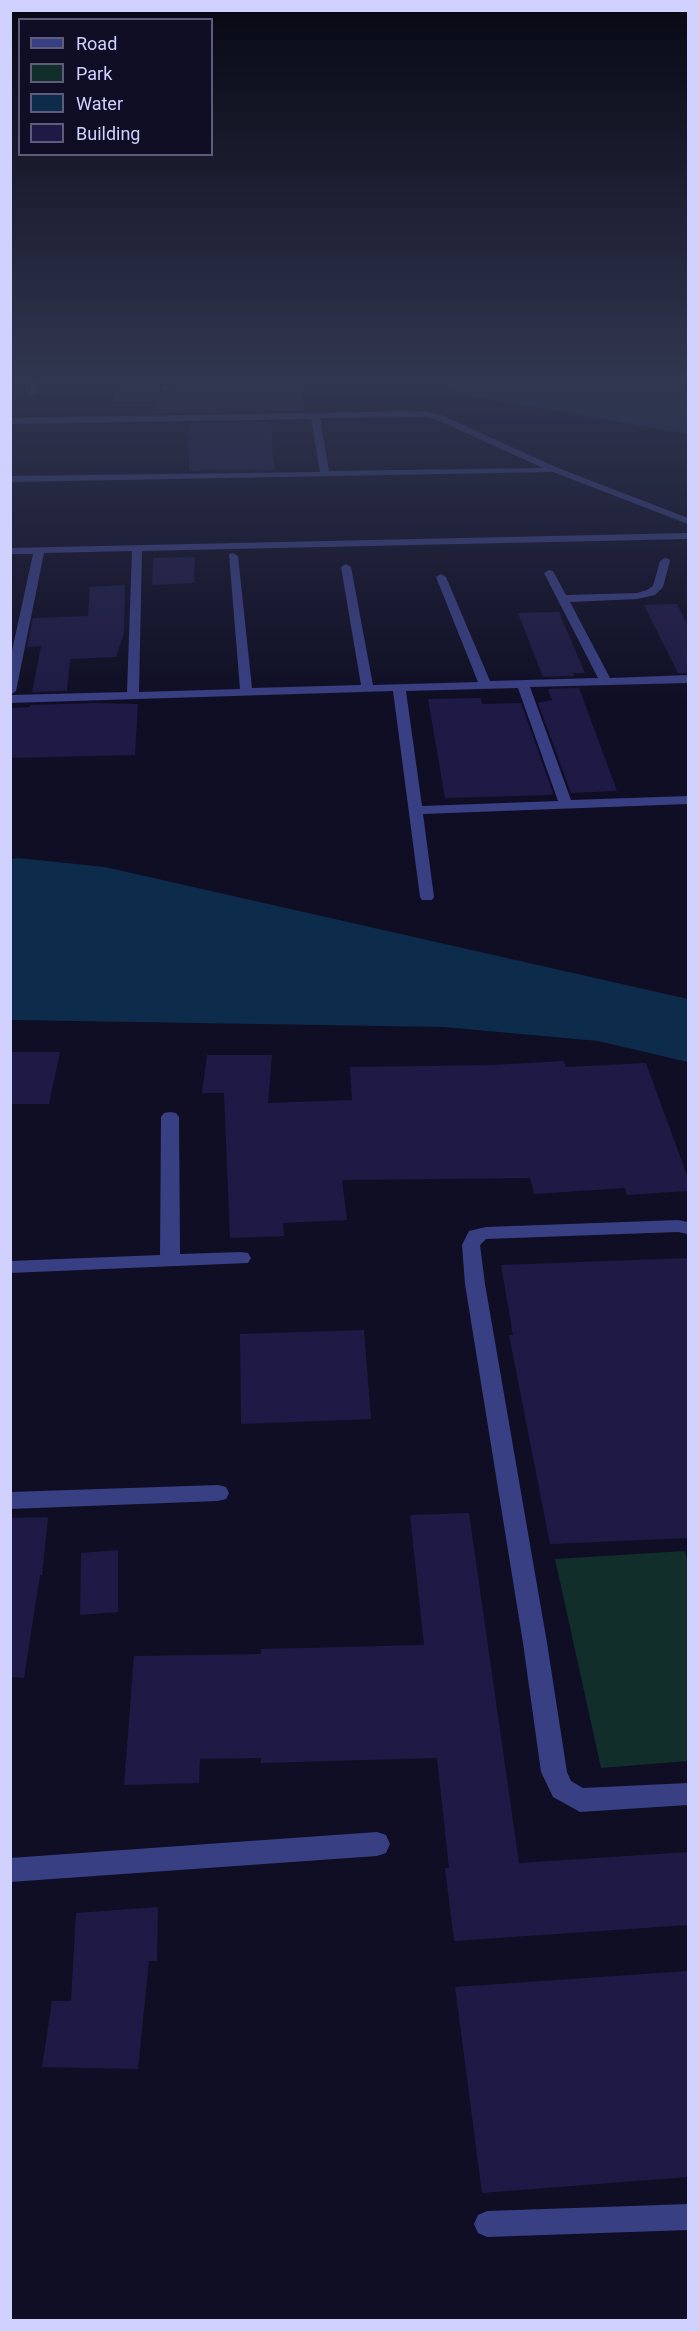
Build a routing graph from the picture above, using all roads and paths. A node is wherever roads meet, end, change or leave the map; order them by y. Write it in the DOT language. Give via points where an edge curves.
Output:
graph roads {
  1 [pos="604,489"];
  2 [pos="688,521"];
  3 [pos="688,536"];
  4 [pos="137,548"];
  5 [pos="39,550"];
  6 [pos="10,551"];
  7 [pos="233,556"];
  8 [pos="664,561"];
  9 [pos="346,567"];
  10 [pos="549,573"];
  11 [pos="441,577"];
  12 [pos="562,599"];
  13 [pos="688,679"];
  14 [pos="606,682"];
  15 [pos="486,685"];
  16 [pos="523,685"];
  17 [pos="368,688"];
  18 [pos="399,688"];
  19 [pos="10,691"];
  20 [pos="246,692"];
  21 [pos="133,695"];
  22 [pos="10,699"];
  23 [pos="688,801"];
  24 [pos="566,805"];
  25 [pos="414,810"];
  26 [pos="427,897"];
  27 [pos="170,1117"];
  28 [pos="688,1228"];
  29 [pos="241,1258"];
  30 [pos="170,1260"];
  31 [pos="10,1267"];
  32 [pos="218,1493"];
  33 [pos="10,1501"];
  34 [pos="688,1794"];
  35 [pos="377,1844"];
  36 [pos="10,1870"];
  37 [pos="688,2217"];
  38 [pos="487,2224"];
  1 -- 2 [label="street"];
  3 -- 4 [label="street"];
  4 -- 5 [label="street"];
  4 -- 21 [label="street"];
  5 -- 6 [label="street"];
  5 -- 19 [label="street"];
  7 -- 20 [label="street"];
  8 -- 12 [label="street" via="658,587 651,593"];
  9 -- 17 [label="street"];
  10 -- 12 [label="street"];
  11 -- 15 [label="street"];
  12 -- 14 [label="street"];
  13 -- 14 [label="street"];
  14 -- 16 [label="street"];
  15 -- 16 [label="street"];
  15 -- 18 [label="street"];
  16 -- 24 [label="street"];
  17 -- 18 [label="street"];
  17 -- 20 [label="street"];
  18 -- 25 [label="street"];
  20 -- 21 [label="street"];
  21 -- 22 [label="street"];
  23 -- 24 [label="street"];
  24 -- 25 [label="street"];
  25 -- 26 [label="street"];
  27 -- 30 [label="street"];
  28 -- 34 [label="street" via="486,1233 476,1235 471,1245 554,1772 562,1789 580,1800"];
  29 -- 30 [label="street"];
  30 -- 31 [label="street"];
  32 -- 33 [label="street"];
  35 -- 36 [label="street"];
  37 -- 38 [label="lane"];
}
